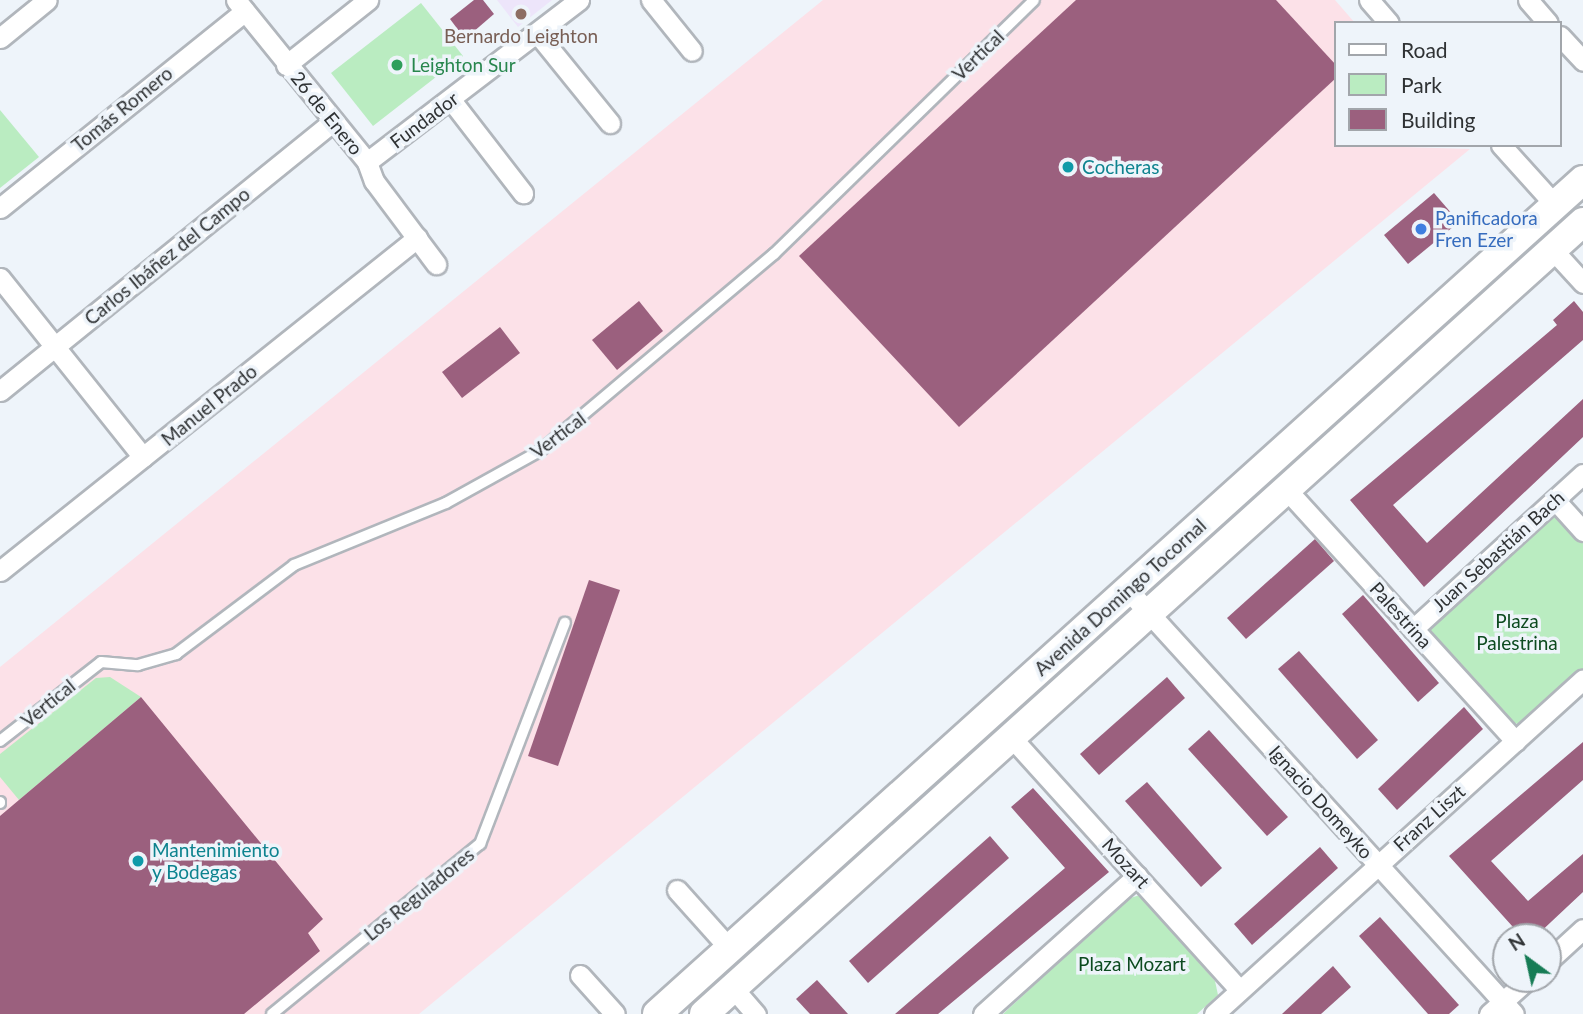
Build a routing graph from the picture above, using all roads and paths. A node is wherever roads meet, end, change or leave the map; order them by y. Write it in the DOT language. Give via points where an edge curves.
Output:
graph roads {
  1 [pos="47,0"];
  2 [pos="368,0"];
  3 [pos="579,0"];
  4 [pos="651,0"];
  5 [pos="1034,0"];
  6 [pos="1369,0"];
  7 [pos="1528,0"];
  8 [pos="240,6"];
  9 [pos="1387,21"];
  10 [pos="1546,21"];
  11 [pos="537,33"];
  12 [pos="0,38"];
  13 [pos="1562,38"];
  14 [pos="692,51"];
  15 [pos="1583,61"];
  16 [pos="286,65"];
  17 [pos="451,100"];
  18 [pos="333,121"];
  19 [pos="610,123"];
  20 [pos="1502,147"];
  21 [pos="367,162"];
  22 [pos="1583,180"];
  23 [pos="523,193"];
  24 [pos="1555,205"];
  25 [pos="0,208"];
  26 [pos="1583,222"];
  27 [pos="417,238"];
  28 [pos="1552,249"];
  29 [pos="436,264"];
  30 [pos="0,278"];
  31 [pos="1583,284"];
  32 [pos="55,347"];
  33 [pos="0,391"];
  34 [pos="143,457"];
  35 [pos="1583,474"];
  36 [pos="1286,489"];
  37 [pos="1555,500"];
  38 [pos="1583,531"];
  39 [pos="0,571"];
  40 [pos="1128,590"];
  41 [pos="1149,613"];
  42 [pos="565,623"];
  43 [pos="1413,629"];
  44 [pos="1583,679"];
  45 [pos="1011,737"];
  46 [pos="1,739"];
  47 [pos="1515,741"];
  48 [pos="1378,865"];
  49 [pos="1137,876"];
  50 [pos="677,890"];
  51 [pos="1583,929"];
  52 [pos="730,948"];
  53 [pos="1562,948"];
  54 [pos="580,975"];
  55 [pos="733,988"];
  56 [pos="1240,990"];
  57 [pos="1516,993"];
  58 [pos="1502,1010"];
  59 [pos="985,1013"];
  60 [pos="272,1014"];
  61 [pos="615,1014"];
  62 [pos="657,1014"];
  63 [pos="704,1014"];
  64 [pos="756,1014"];
  65 [pos="1214,1014"];
  1 -- 12 [label="street"];
  2 -- 16 [label="street"];
  3 -- 11 [label="street, Fundador"];
  4 -- 14 [label="street"];
  5 -- 46 [label="lane, Vertical" via="774,254 540,450 446,503 303,560 176,654 138,665 101,662"];
  6 -- 9 [label="street"];
  7 -- 10 [label="street"];
  8 -- 16 [label="street, 26 de Enero"];
  8 -- 25 [label="street, Tomás Romero"];
  11 -- 17 [label="street, Fundador"];
  11 -- 19 [label="street"];
  13 -- 15 [label="street"];
  16 -- 18 [label="street, 26 de Enero"];
  17 -- 21 [label="street, Fundador"];
  17 -- 23 [label="street"];
  18 -- 21 [label="street, 26 de Enero"];
  18 -- 32 [label="street, Carlos Ibáñez del Campo"];
  20 -- 24 [label="street"];
  21 -- 27 [label="street, 26 de Enero" via="374,181"];
  22 -- 24 [label="main road, Avenida Domingo Tocornal"];
  24 -- 40 [label="main road, Avenida Domingo Tocornal"];
  26 -- 28 [label="main road, Avenida Domingo Tocornal"];
  27 -- 29 [label="street, 26 de Enero"];
  27 -- 34 [label="street, Manuel Prado"];
  28 -- 31 [label="street"];
  28 -- 36 [label="main road, Avenida Domingo Tocornal"];
  30 -- 32 [label="street"];
  32 -- 33 [label="street, Carlos Ibáñez del Campo"];
  32 -- 34 [label="street"];
  34 -- 39 [label="street, Manuel Prado"];
  35 -- 37 [label="street, Juan Sebastián Bach"];
  36 -- 41 [label="main road, Avenida Domingo Tocornal"];
  36 -- 43 [label="street, Palestrina"];
  37 -- 38 [label="street"];
  37 -- 43 [label="street, Juan Sebastián Bach"];
  40 -- 41 [label="street, Ignacio Domeyko"];
  40 -- 52 [label="main road, Avenida Domingo Tocornal"];
  41 -- 45 [label="main road, Avenida Domingo Tocornal"];
  41 -- 48 [label="street, Ignacio Domeyko"];
  42 -- 60 [label="lane, Los Reguladores" via="480,844"];
  43 -- 47 [label="street, Palestrina"];
  44 -- 47 [label="street, Franz Liszt"];
  45 -- 49 [label="street, Mozart"];
  45 -- 55 [label="main road, Avenida Domingo Tocornal"];
  47 -- 48 [label="street, Franz Liszt"];
  48 -- 56 [label="street, Franz Liszt"];
  48 -- 58 [label="street, Ignacio Domeyko"];
  49 -- 56 [label="street, Mozart"];
  49 -- 59 [label="street"];
  50 -- 52 [label="street"];
  51 -- 53 [label="street"];
  52 -- 62 [label="main road, Avenida Domingo Tocornal"];
  54 -- 61 [label="street"];
  55 -- 63 [label="main road, Avenida Domingo Tocornal"];
  55 -- 64 [label="street"];
  56 -- 65 [label="street, Franz Liszt"];
  57 -- 58 [label="street"];
}
